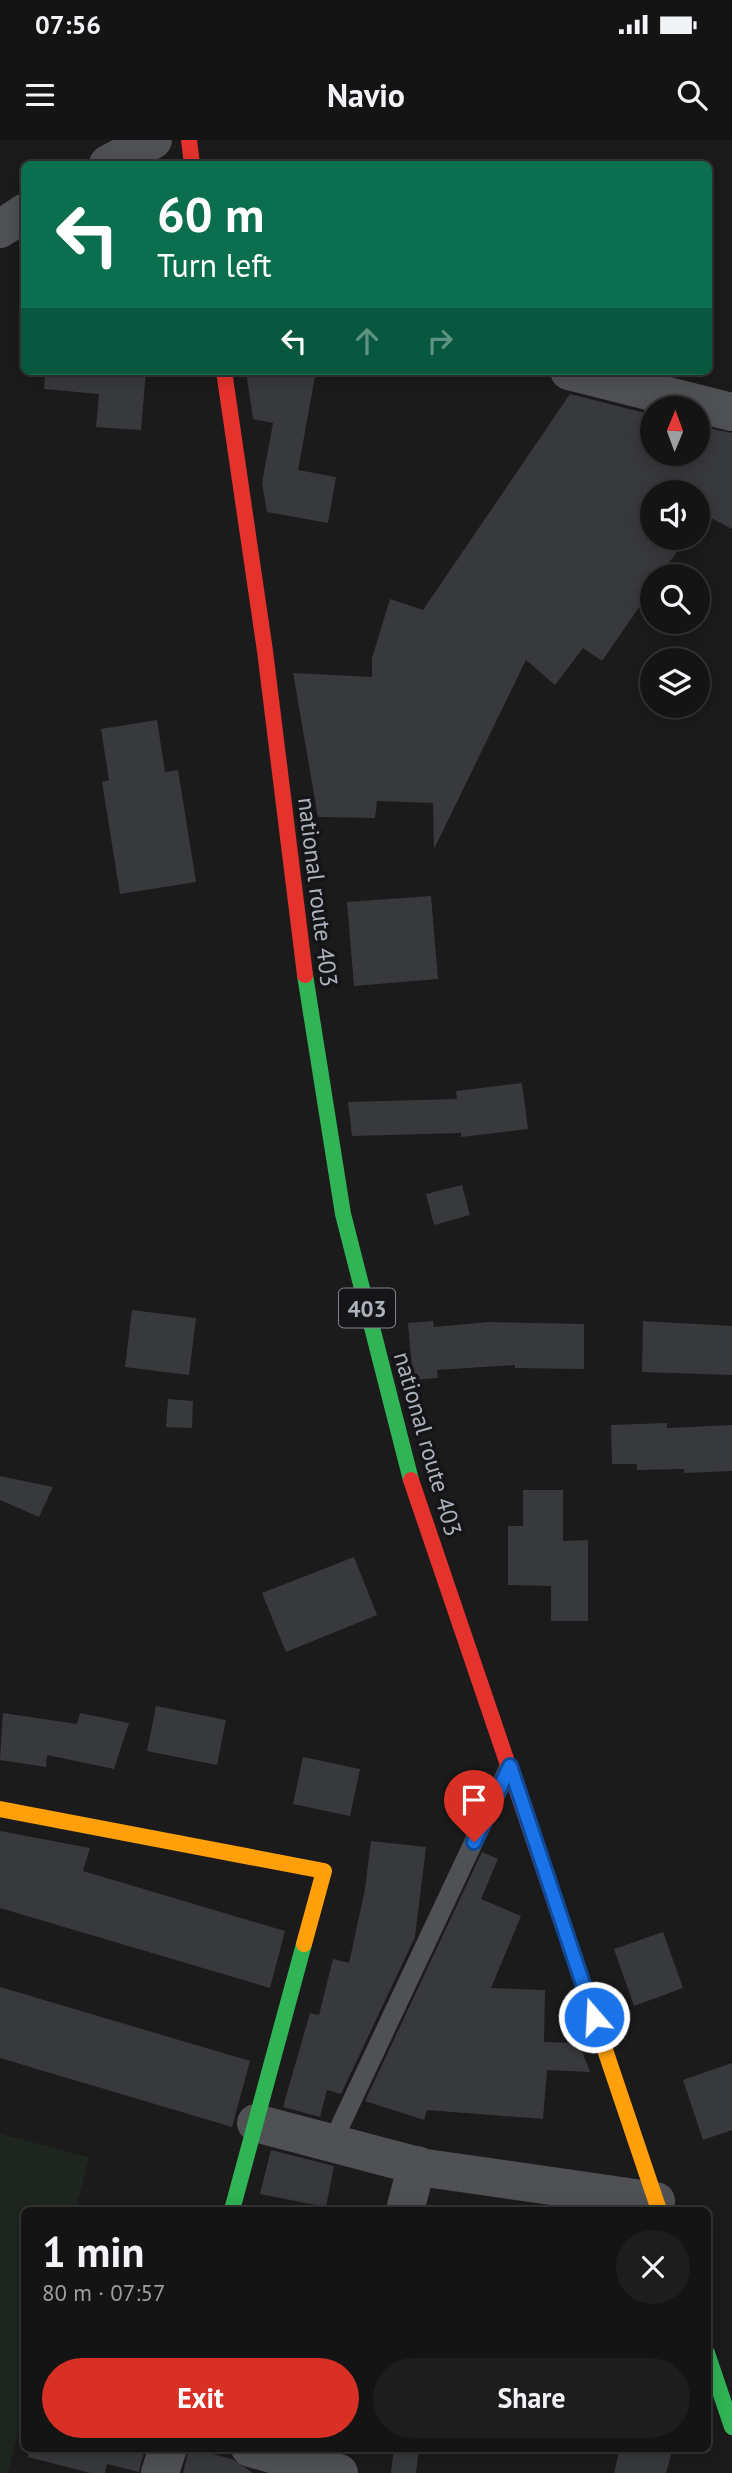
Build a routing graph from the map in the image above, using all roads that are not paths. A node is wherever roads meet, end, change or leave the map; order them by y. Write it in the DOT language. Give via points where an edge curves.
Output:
graph roads {
  1 [pos="153,140"];
  2 [pos="188,140"];
  3 [pos="114,161"];
  4 [pos="192,161"];
  5 [pos="21,215"];
  6 [pos="0,229"];
  7 [pos="225,375"];
  8 [pos="585,375"];
  9 [pos="732,412"];
  10 [pos="510,1766"];
  11 [pos="0,1809"];
  12 [pos="256,2123"];
  13 [pos="332,2143"];
  14 [pos="417,2165"];
  15 [pos="657,2206"];
  16 [pos="233,2207"];
  17 [pos="406,2207"];
  18 [pos="711,2365"];
  19 [pos="732,2427"];
  20 [pos="167,2452"];
  21 [pos="264,2452"];
  22 [pos="343,2452"];
  23 [pos="160,2473"];
  24 [pos="339,2473"];
  1 -- 3 [label="street"];
  2 -- 4 [label="main road"];
  5 -- 6 [label="street"];
  7 -- 10 [label="main road, national route 403 / 403" via="265,651 314,1045 343,1214 418,1508"];
  8 -- 9 [label="street"];
  10 -- 13 [label="lane"];
  10 -- 15 [label="main road, national route 403 / 403"];
  11 -- 12 [label="main road" via="324,1871"];
  12 -- 13 [label="street"];
  12 -- 16 [label="main road"];
  13 -- 14 [label="street"];
  14 -- 15 [label="street"];
  14 -- 17 [label="street"];
  18 -- 19 [label="main road"];
  20 -- 23 [label="street"];
  21 -- 24 [label="street"];
  22 -- 24 [label="street"];
}
